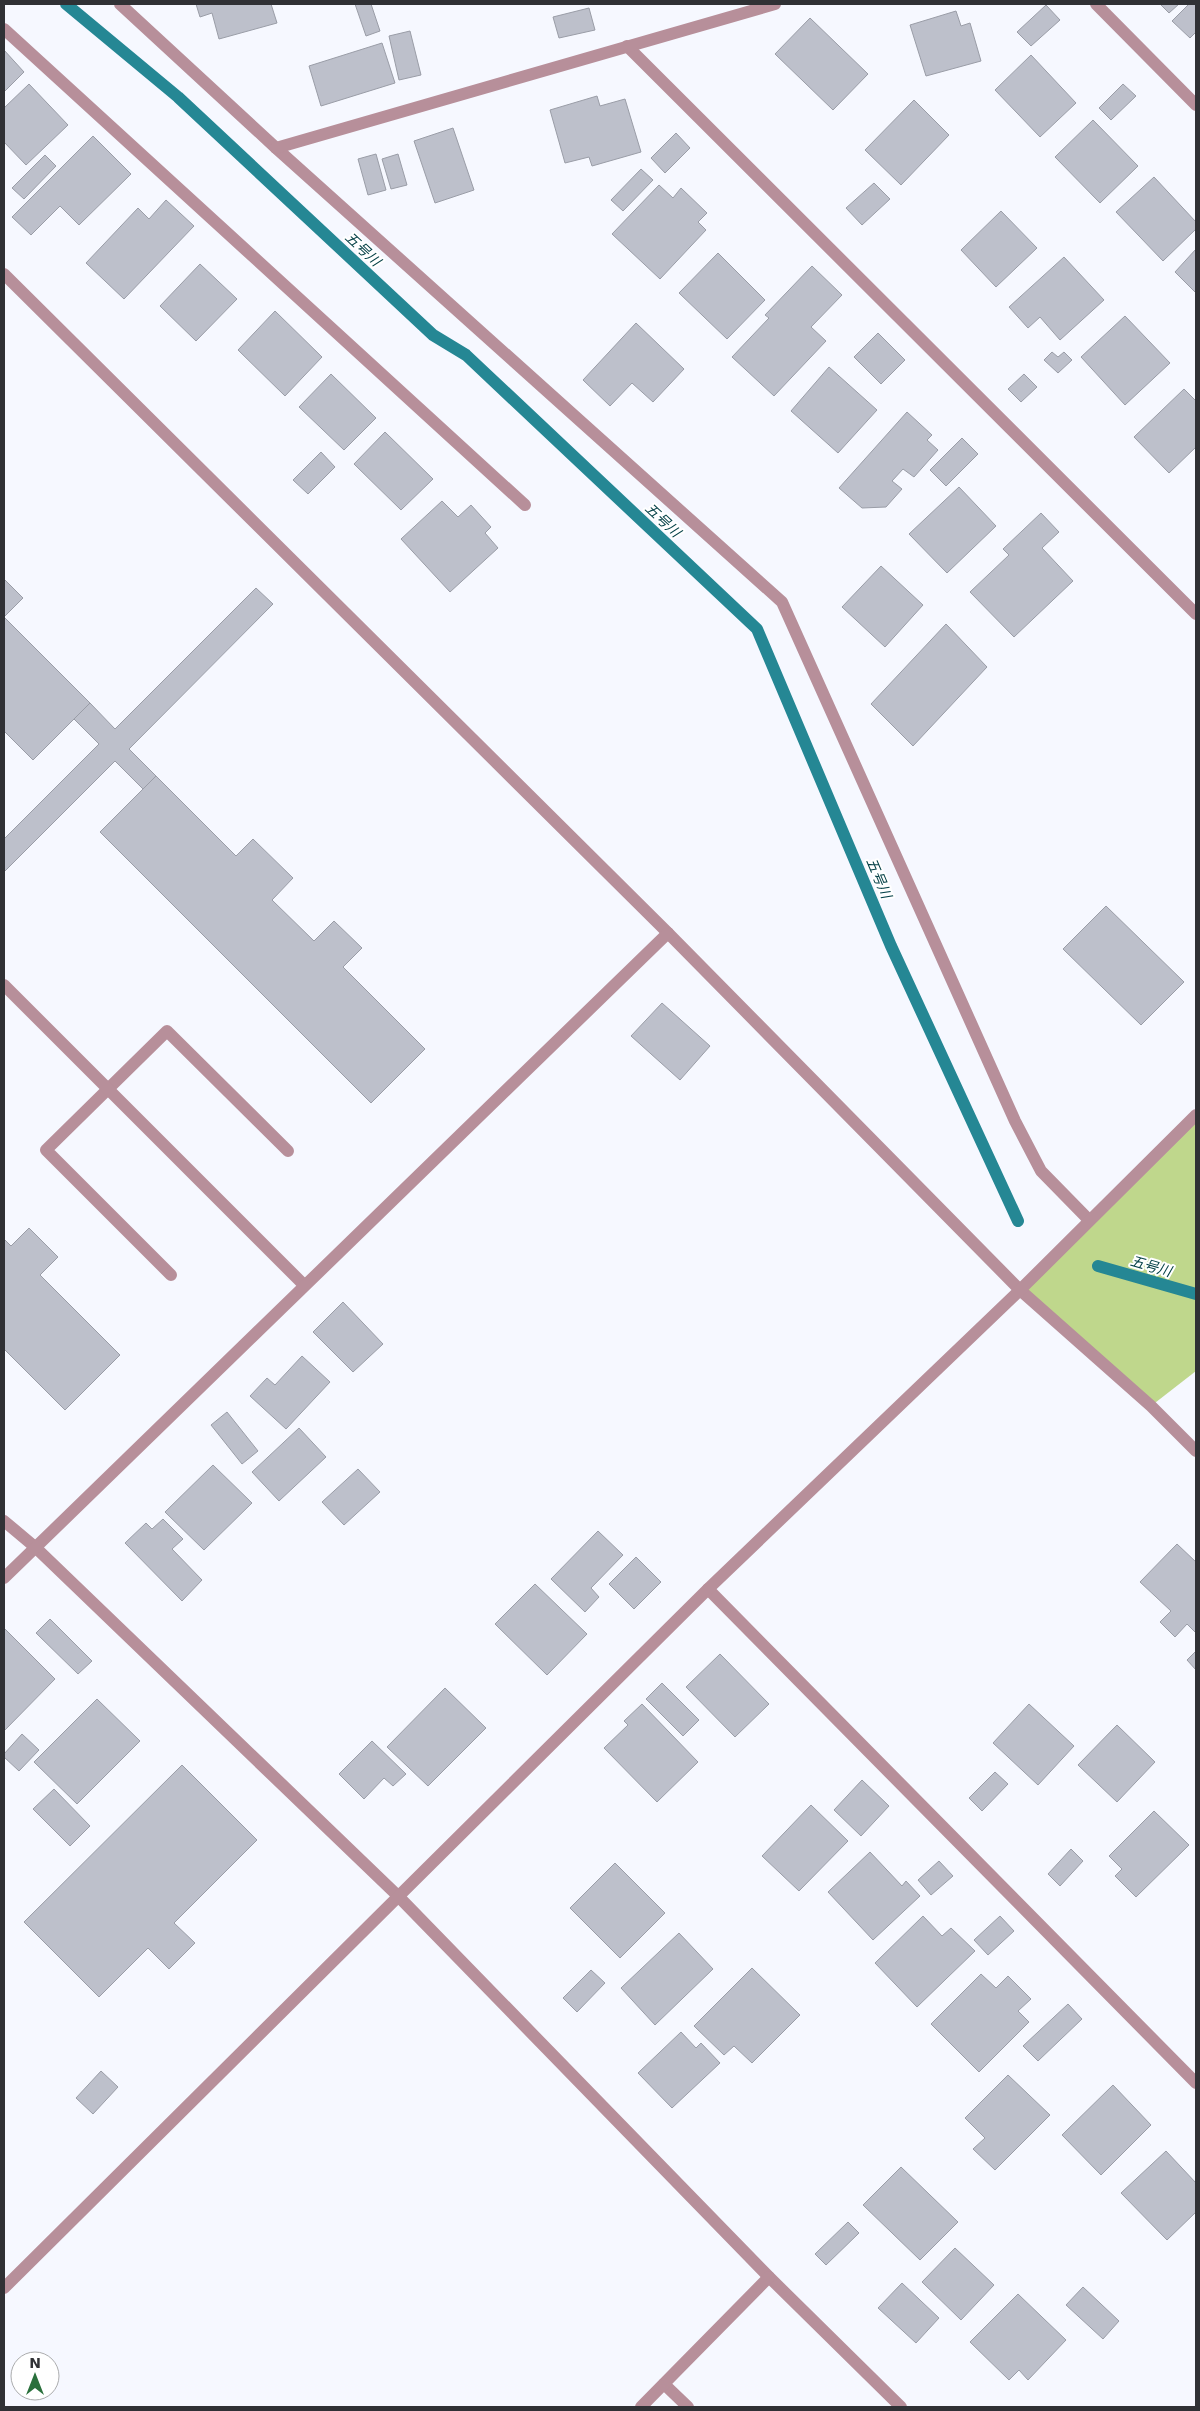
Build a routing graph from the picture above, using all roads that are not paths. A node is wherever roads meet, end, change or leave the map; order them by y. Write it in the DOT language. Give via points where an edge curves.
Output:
graph roads {
  1 [pos="120,4"];
  2 [pos="776,4"];
  3 [pos="1096,4"];
  4 [pos="4,29"];
  5 [pos="627,46"];
  6 [pos="1196,106"];
  7 [pos="276,148"];
  8 [pos="4,274"];
  9 [pos="526,505"];
  10 [pos="1196,614"];
  11 [pos="668,933"];
  12 [pos="4,985"];
  13 [pos="108,1089"];
  14 [pos="1196,1115"];
  15 [pos="288,1151"];
  16 [pos="1089,1220"];
  17 [pos="172,1275"];
  18 [pos="304,1285"];
  19 [pos="1020,1290"];
  20 [pos="1196,1451"];
  21 [pos="4,1521"];
  22 [pos="35,1547"];
  23 [pos="4,1578"];
  24 [pos="708,1589"];
  25 [pos="398,1896"];
  26 [pos="1196,2083"];
  27 [pos="769,2277"];
  28 [pos="4,2288"];
  29 [pos="664,2384"];
  30 [pos="641,2407"];
  31 [pos="688,2407"];
  32 [pos="901,2407"];
  1 -- 7 [label="street"];
  2 -- 5 [label="street"];
  3 -- 6 [label="street"];
  4 -- 9 [label="street"];
  5 -- 7 [label="street"];
  5 -- 10 [label="street"];
  7 -- 16 [label="street" via="782,602 1015,1121 1041,1171"];
  8 -- 11 [label="street"];
  11 -- 18 [label="street"];
  11 -- 19 [label="street"];
  12 -- 13 [label="street"];
  13 -- 15 [label="street" via="167,1030"];
  13 -- 17 [label="street" via="46,1150"];
  13 -- 18 [label="street"];
  14 -- 16 [label="street"];
  16 -- 19 [label="street"];
  18 -- 22 [label="street"];
  19 -- 20 [label="street" via="1151,1406"];
  19 -- 24 [label="street"];
  21 -- 22 [label="street"];
  22 -- 23 [label="street"];
  22 -- 25 [label="street"];
  24 -- 25 [label="street"];
  24 -- 26 [label="street"];
  25 -- 27 [label="street"];
  25 -- 28 [label="street"];
  27 -- 29 [label="street"];
  27 -- 32 [label="street"];
  29 -- 30 [label="street"];
  29 -- 31 [label="street"];
}
